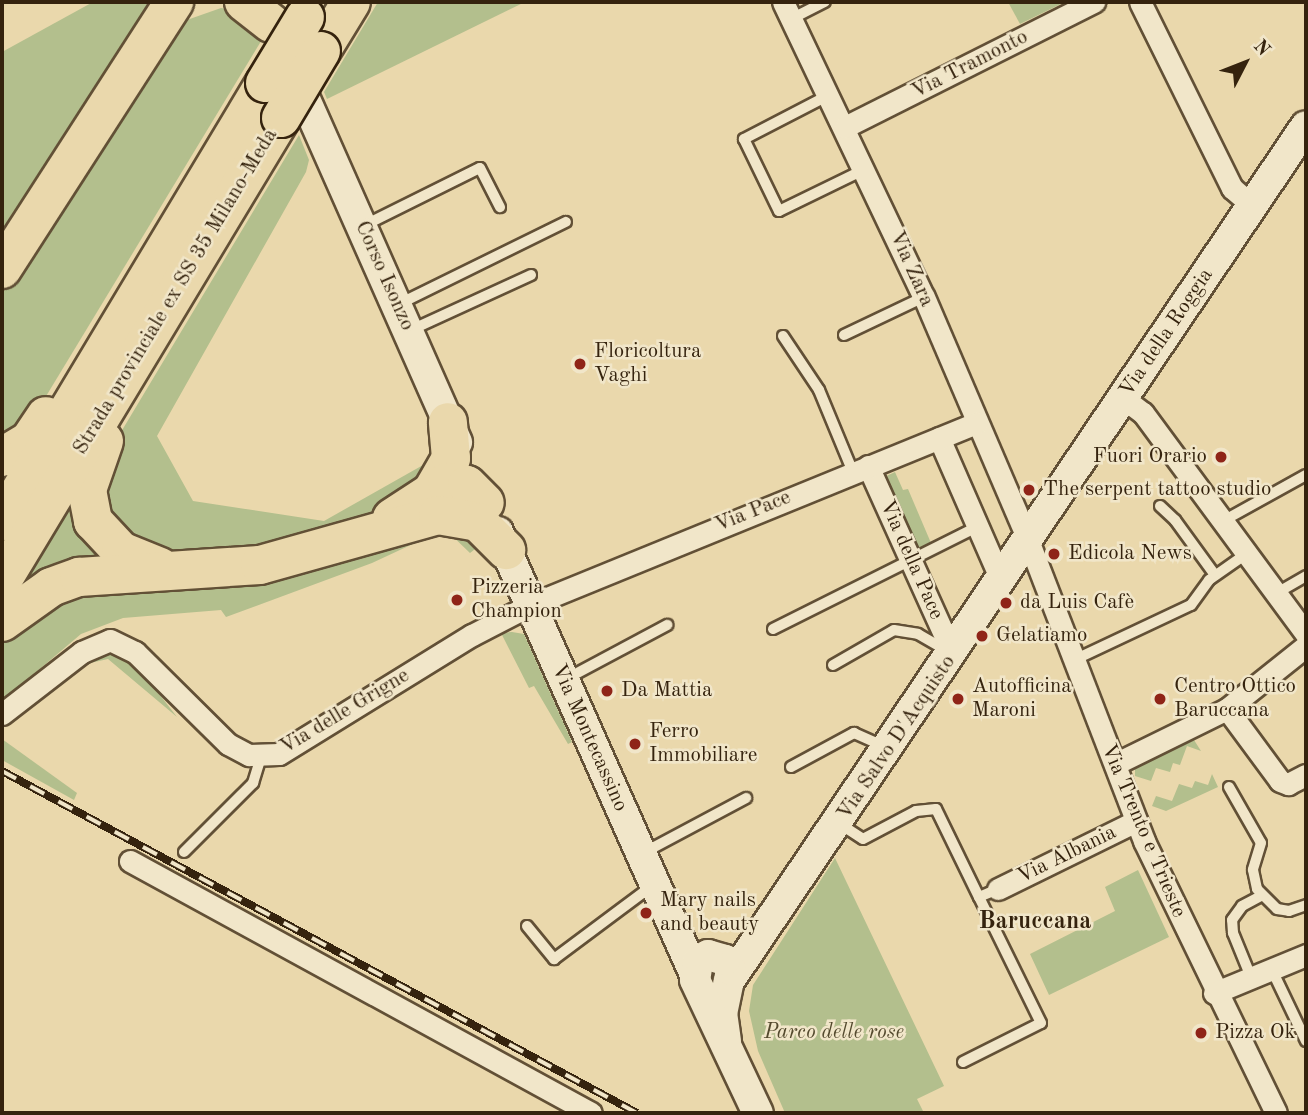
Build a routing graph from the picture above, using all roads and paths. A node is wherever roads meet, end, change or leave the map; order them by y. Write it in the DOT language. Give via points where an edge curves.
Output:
graph roads {
  1 [pos="174,2"];
  2 [pos="198,2"];
  3 [pos="351,2"];
  4 [pos="825,2"];
  5 [pos="1094,2"];
  6 [pos="1140,2"];
  7 [pos="280,9"];
  8 [pos="788,10"];
  9 [pos="144,43"];
  10 [pos="829,95"];
  11 [pos="1306,126"];
  12 [pos="845,127"];
  13 [pos="865,169"];
  14 [pos="1253,206"];
  15 [pos="500,207"];
  16 [pos="566,222"];
  17 [pos="362,226"];
  18 [pos="2,269"];
  19 [pos="531,275"];
  20 [pos="924,297"];
  21 [pos="403,318"];
  22 [pos="844,335"];
  23 [pos="132,336"];
  24 [pos="783,336"];
  25 [pos="1123,398"];
  26 [pos="448,422"];
  27 [pos="976,423"];
  28 [pos="939,438"];
  29 [pos="2,457"];
  30 [pos="861,469"];
  31 [pos="1306,475"];
  32 [pos="454,490"];
  33 [pos="1160,506"];
  34 [pos="2,521"];
  35 [pos="1223,521"];
  36 [pos="977,527"];
  37 [pos="1028,540"];
  38 [pos="506,550"];
  39 [pos="1247,554"];
  40 [pos="910,558"];
  41 [pos="186,572"];
  42 [pos="1215,575"];
  43 [pos="1306,576"];
  44 [pos="2,581"];
  45 [pos="1002,582"];
  46 [pos="1275,594"];
  47 [pos="530,605"];
  48 [pos="2,622"];
  49 [pos="667,625"];
  50 [pos="773,629"];
  51 [pos="1303,640"];
  52 [pos="953,654"];
  53 [pos="1074,660"];
  54 [pos="833,665"];
  55 [pos="563,680"];
  56 [pos="1235,703"];
  57 [pos="2,714"];
  58 [pos="888,750"];
  59 [pos="261,757"];
  60 [pos="1115,764"];
  61 [pos="790,767"];
  62 [pos="1306,775"];
  63 [pos="1229,787"];
  64 [pos="746,797"];
  65 [pos="1136,821"];
  66 [pos="839,823"];
  67 [pos="184,852"];
  68 [pos="640,855"];
  69 [pos="130,861"];
  70 [pos="654,885"];
  71 [pos="989,893"];
  72 [pos="1261,896"];
  73 [pos="1306,905"];
  74 [pos="527,926"];
  75 [pos="1306,955"];
  76 [pos="713,972"];
  77 [pos="1261,972"];
  78 [pos="1214,993"];
  79 [pos="1306,1041"];
  80 [pos="963,1062"];
  81 [pos="591,1113"];
  82 [pos="758,1113"];
  83 [pos="1276,1113"];
  1 -- 9 [label="highway"];
  2 -- 9 [label="highway" via="175,13"];
  3 -- 23 [label="highway, Strada provinciale ex SS 35 Milano-Meda, bridge" via="281,118"];
  4 -- 8 [label="lane"];
  5 -- 12 [label="street, Via Tramonto"];
  6 -- 14 [label="street" via="1232,188"];
  7 -- 17 [label="street, Corso Isonzo"];
  7 -- 23 [label="highway, Strada provinciale ex SS 35 Milano-Meda, bridge" via="265,83"];
  8 -- 10 [label="street, Via Zara"];
  9 -- 18 [label="highway"];
  10 -- 12 [label="street, Via Zara"];
  10 -- 13 [label="lane" via="744,139 773,199 779,211"];
  11 -- 14 [label="street, Via della Roggia"];
  12 -- 13 [label="street, Via Zara"];
  13 -- 20 [label="street, Via Zara"];
  14 -- 25 [label="street, Via della Roggia"];
  15 -- 17 [label="lane" via="480,168"];
  16 -- 21 [label="lane"];
  17 -- 21 [label="street, Corso Isonzo"];
  19 -- 21 [label="lane"];
  20 -- 22 [label="lane"];
  20 -- 27 [label="street, Via Zara"];
  21 -- 26 [label="street, Corso Isonzo"];
  23 -- 29 [label="highway" via="73,371 29,440"];
  23 -- 34 [label="highway, Strada provinciale ex SS 35 Milano-Meda"];
  23 -- 41 [label="highway" via="127,400 91,470 89,506 100,533 121,551"];
  23 -- 44 [label="highway, Strada provinciale ex SS 35 Milano-Meda"];
  24 -- 30 [label="lane" via="819,390"];
  25 -- 35 [label="street" via="1143,414"];
  25 -- 37 [label="street, Via della Roggia"];
  26 -- 32 [label="highway"];
  27 -- 28 [label="street, Via Pace"];
  27 -- 37 [label="street, Via Zara"];
  28 -- 30 [label="street, Via Pace"];
  28 -- 36 [label="street"];
  30 -- 40 [label="street, Via della Pace"];
  30 -- 47 [label="street, Via Pace"];
  31 -- 35 [label="lane"];
  32 -- 38 [label="street"];
  32 -- 38 [label="highway" via="449,515 478,522"];
  32 -- 41 [label="highway" via="367,534 279,561"];
  33 -- 42 [label="lane"];
  35 -- 39 [label="street"];
  36 -- 40 [label="lane"];
  36 -- 45 [label="street"];
  37 -- 45 [label="street, Via Salvo D'Acquisto"];
  37 -- 53 [label="street, Via Trento e Trieste"];
  38 -- 47 [label="street, Via Montecassino"];
  39 -- 42 [label="lane"];
  39 -- 46 [label="street"];
  40 -- 50 [label="lane"];
  40 -- 52 [label="street, Via della Pace"];
  41 -- 48 [label="highway" via="102,572 79,577 51,587"];
  42 -- 53 [label="lane" via="1191,604"];
  43 -- 46 [label="lane"];
  45 -- 52 [label="street, Via Salvo D'Acquisto"];
  46 -- 51 [label="street"];
  47 -- 55 [label="street, Via Montecassino"];
  47 -- 59 [label="street, Via delle Grigne" via="405,674 301,743"];
  49 -- 55 [label="lane"];
  51 -- 56 [label="street"];
  52 -- 54 [label="lane" via="928,638 894,630"];
  52 -- 58 [label="street, Via Salvo D'Acquisto"];
  53 -- 60 [label="street, Via Trento e Trieste"];
  55 -- 68 [label="street, Via Montecassino"];
  56 -- 60 [label="street"];
  56 -- 62 [label="street" via="1284,783"];
  57 -- 59 [label="street, Via delle Grigne" via="82,652 110,640 135,652 228,744"];
  58 -- 61 [label="lane" via="854,733"];
  58 -- 66 [label="street, Via Salvo D'Acquisto"];
  59 -- 67 [label="lane" via="253,783"];
  60 -- 65 [label="street, Via Trento e Trieste"];
  63 -- 72 [label="lane" via="1261,843 1253,870"];
  64 -- 68 [label="lane"];
  65 -- 71 [label="street, Via Albania"];
  65 -- 78 [label="street, Via Trento e Trieste"];
  66 -- 71 [label="lane" via="863,839 916,811 936,810"];
  66 -- 76 [label="street, Via Salvo D'Acquisto" via="763,933"];
  68 -- 70 [label="street, Via Montecassino"];
  69 -- 81 [label="street"];
  70 -- 74 [label="lane" via="554,959"];
  70 -- 76 [label="street, Via Montecassino" via="672,926"];
  71 -- 80 [label="lane" via="1041,1023"];
  72 -- 73 [label="lane" via="1277,909 1289,911"];
  72 -- 77 [label="lane" via="1242,906 1232,920 1233,933"];
  75 -- 77 [label="street"];
  76 -- 82 [label="street" via="726,1041"];
  77 -- 78 [label="street"];
  77 -- 79 [label="lane"];
  78 -- 83 [label="street, Via Trento e Trieste"];
}
